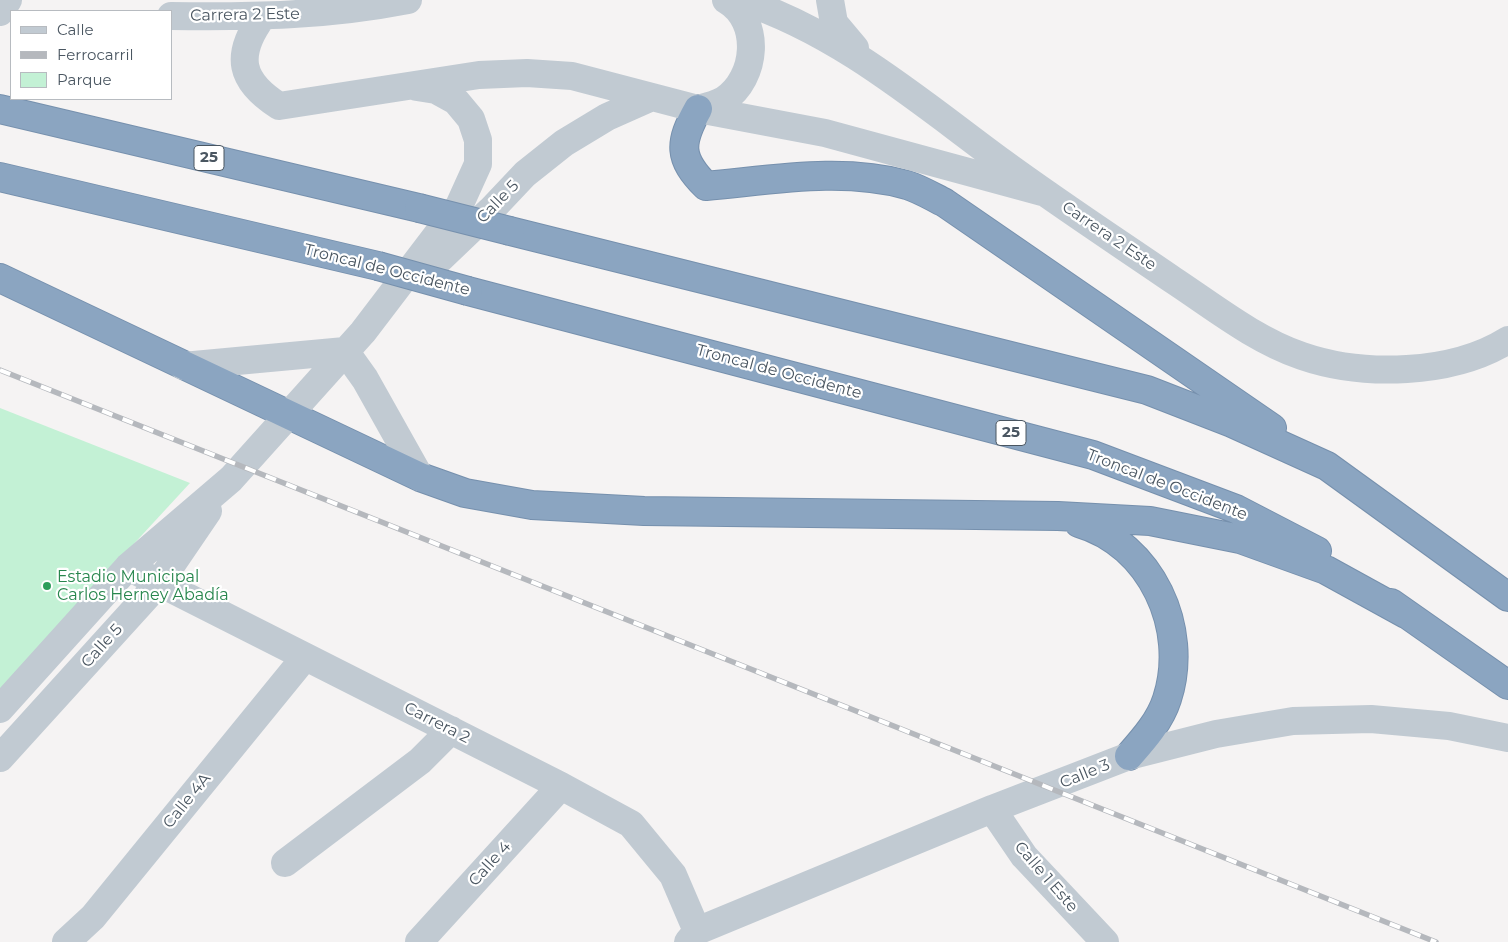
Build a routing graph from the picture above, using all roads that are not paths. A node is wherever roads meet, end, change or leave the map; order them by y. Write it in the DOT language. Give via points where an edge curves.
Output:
graph roads {
  1 [pos="8,0"];
  2 [pos="408,0"];
  3 [pos="726,0"];
  4 [pos="740,0"];
  5 [pos="830,0"];
  6 [pos="323,7"];
  7 [pos="0,12"];
  8 [pos="172,16"];
  9 [pos="262,17"];
  10 [pos="864,60"];
  11 [pos="391,89"];
  12 [pos="652,97"];
  13 [pos="0,109"];
  14 [pos="698,110"];
  15 [pos="0,177"];
  16 [pos="1042,192"];
  17 [pos="0,278"];
  18 [pos="1508,340"];
  19 [pos="354,342"];
  20 [pos="183,366"];
  21 [pos="289,414"];
  22 [pos="1327,466"];
  23 [pos="420,477"];
  24 [pos="231,479"];
  25 [pos="1058,516"];
  26 [pos="128,567"];
  27 [pos="159,583"];
  28 [pos="1508,597"];
  29 [pos="1406,614"];
  30 [pos="305,657"];
  31 [pos="1508,685"];
  32 [pos="0,709"];
  33 [pos="452,730"];
  34 [pos="1508,738"];
  35 [pos="1130,756"];
  36 [pos="0,758"];
  37 [pos="561,786"];
  38 [pos="992,809"];
  39 [pos="285,863"];
  40 [pos="693,937"];
  41 [pos="1101,941"];
  42 [pos="66,942"];
  43 [pos="419,942"];
  1 -- 7 [label="street"];
  2 -- 6 [label="street, Carrera 2 Este"];
  3 -- 14 [label="street" via="733,4 748,27 752,54 743,80 724,100"];
  4 -- 10 [label="street, Carrera 2 Este" via="809,28"];
  5 -- 10 [label="street" via="834,23"];
  6 -- 9 [label="street, Carrera 2 Este"];
  8 -- 9 [label="street, Carrera 2 Este"];
  9 -- 11 [label="street" via="249,35 244,60 248,76 259,94 279,106"];
  10 -- 16 [label="street, Carrera 2 Este"];
  11 -- 12 [label="street" via="479,75 527,73 572,76"];
  11 -- 19 [label="street, Calle 5" via="417,86 436,90 456,101 471,118 478,140 478,164 459,206"];
  12 -- 14 [label="street"];
  12 -- 19 [label="street, Calle 5" via="598,122 564,143 525,174"];
  13 -- 22 [label="highway, 25, bridge" via="419,208 1147,390 1232,423"];
  14 -- 16 [label="street" via="825,133"];
  14 -- 22 [label="highway" via="686,132 684,144 692,172 706,186 813,176 859,176 908,186 952,208"];
  15 -- 29 [label="highway, Troncal de Occidente / 25, bridge" via="378,266 1093,455 1262,523 1324,555"];
  16 -- 18 [label="street, Carrera 2 Este" via="1252,333 1302,356 1348,368 1405,370 1452,362"];
  17 -- 20 [label="highway"];
  19 -- 20 [label="street"];
  19 -- 21 [label="street, Calle 5"];
  19 -- 23 [label="street" via="365,379"];
  20 -- 21 [label="highway"];
  21 -- 23 [label="highway"];
  21 -- 24 [label="street, Calle 5"];
  22 -- 28 [label="highway, 25"];
  23 -- 25 [label="highway" via="465,494 532,505 644,512"];
  24 -- 26 [label="street, Calle 5"];
  24 -- 27 [label="street, Calle 5"];
  25 -- 29 [label="highway" via="1150,521 1240,539 1326,570"];
  25 -- 35 [label="highway" via="1091,526 1121,544 1145,568 1162,598 1172,630 1174,665 1167,699 1152,730"];
  26 -- 27 [label="street, Carrera 2"];
  26 -- 32 [label="street, Calle 5"];
  27 -- 30 [label="street, Carrera 2"];
  27 -- 36 [label="street, Calle 5"];
  29 -- 31 [label="highway, Troncal de Occidente / 25"];
  30 -- 33 [label="street, Carrera 2"];
  30 -- 42 [label="street, Calle 4A" via="93,917"];
  33 -- 37 [label="street, Carrera 2"];
  33 -- 39 [label="street" via="420,761"];
  34 -- 35 [label="street, Calle 3" via="1449,726 1381,720 1293,722 1216,734"];
  35 -- 38 [label="street, Calle 3"];
  37 -- 40 [label="street, Carrera 2" via="631,824 673,874"];
  37 -- 43 [label="street, Calle 4"];
  38 -- 40 [label="street, Calle 3"];
  38 -- 41 [label="street, Calle 1 Este" via="1024,856"];
}
